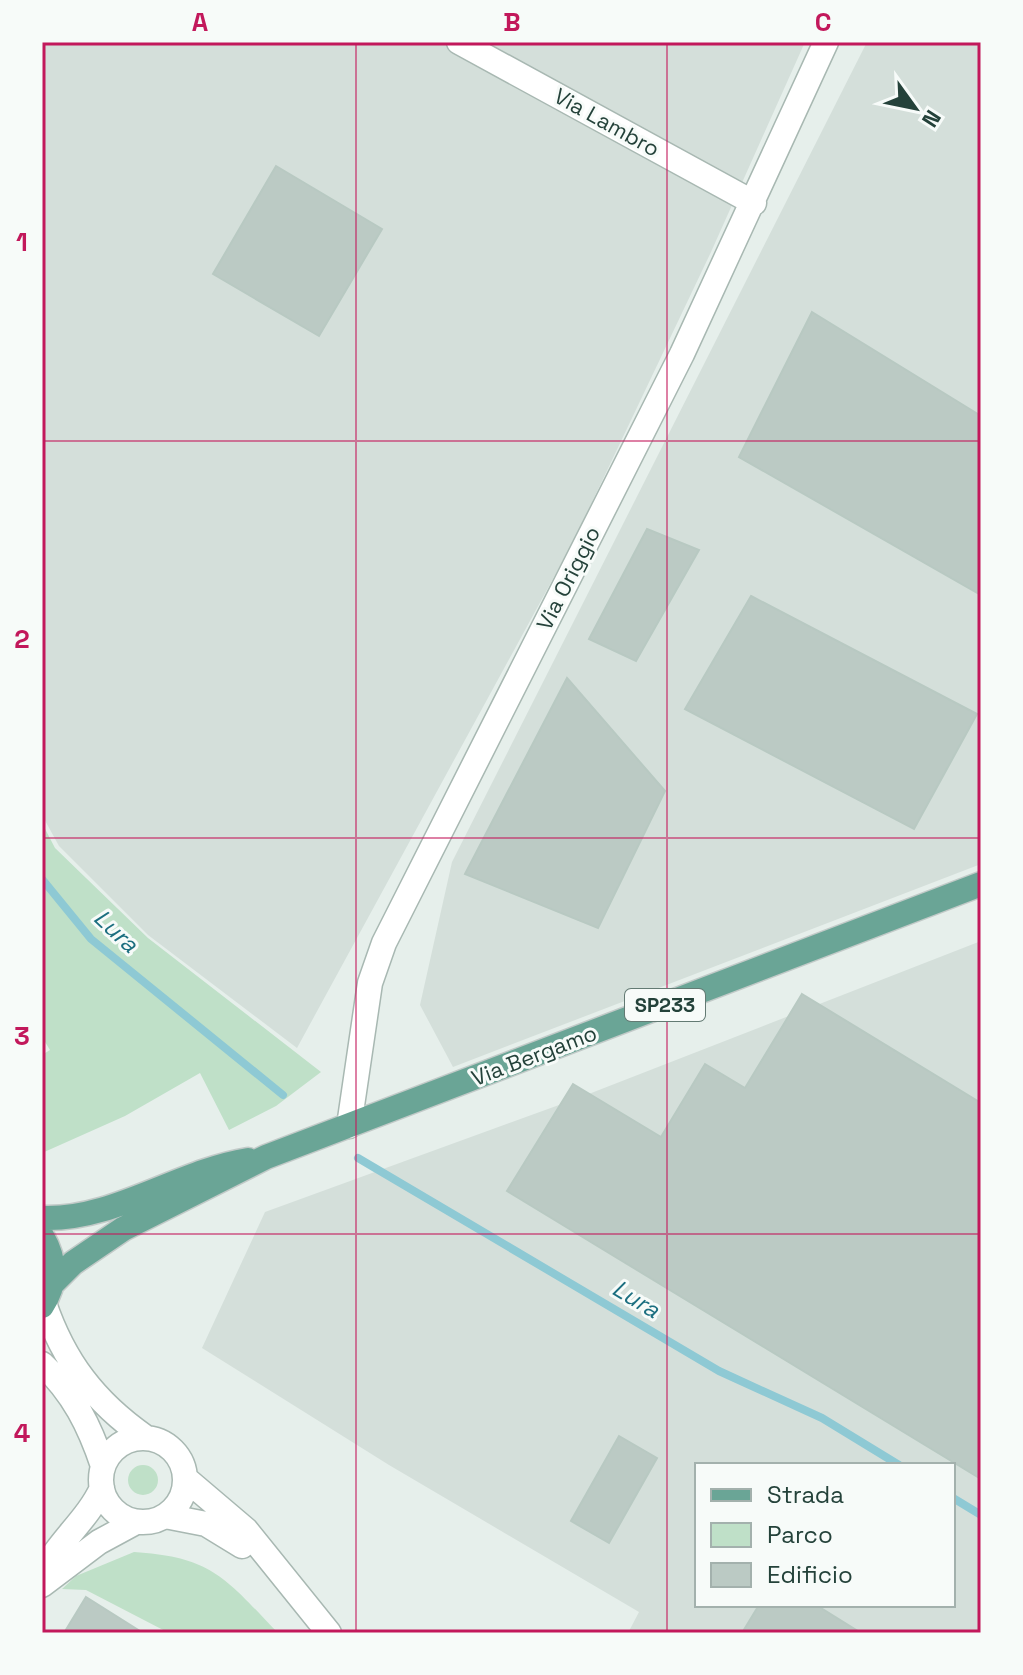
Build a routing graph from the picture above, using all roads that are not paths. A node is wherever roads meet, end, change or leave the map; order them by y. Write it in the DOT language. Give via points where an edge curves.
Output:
graph roads {
  1 [pos="459,42"];
  2 [pos="826,42"];
  3 [pos="754,203"];
  4 [pos="981,884"];
  5 [pos="349,1126"];
  6 [pos="266,1157"];
  7 [pos="42,1218"];
  8 [pos="42,1236"];
  9 [pos="46,1298"];
  10 [pos="42,1364"];
  11 [pos="145,1437"];
  12 [pos="102,1477"];
  13 [pos="186,1479"];
  14 [pos="165,1516"];
  15 [pos="136,1522"];
  16 [pos="271,1564"];
  17 [pos="42,1575"];
  18 [pos="42,1585"];
  19 [pos="329,1633"];
  1 -- 3 [label="street, Via Lambro"];
  2 -- 3 [label="street, Via Origgio"];
  3 -- 5 [label="street, Via Origgio" via="384,943 370,983"];
  4 -- 5 [label="main road, Via Bergamo / SP233"];
  5 -- 6 [label="main road, Via Bergamo / SP233"];
  6 -- 7 [label="main road, Via Bergamo / SP233" via="215,1165 103,1209"];
  6 -- 9 [label="main road, Via Bergamo / SP233" via="123,1229 73,1263"];
  8 -- 9 [label="main road" via="50,1252"];
  9 -- 11 [label="street" via="55,1336 92,1394"];
  10 -- 12 [label="street" via="75,1402 92,1433"];
  11 -- 12 [label="street" via="120,1445"];
  11 -- 13 [label="street" via="178,1455"];
  12 -- 15 [label="street" via="118,1514"];
  12 -- 17 [label="street" via="95,1502"];
  13 -- 14 [label="street" via="180,1501"];
  13 -- 16 [label="street" via="246,1530"];
  14 -- 15 [label="street"];
  14 -- 16 [label="street" via="206,1524"];
  15 -- 18 [label="street"];
  16 -- 19 [label="street"];
}
